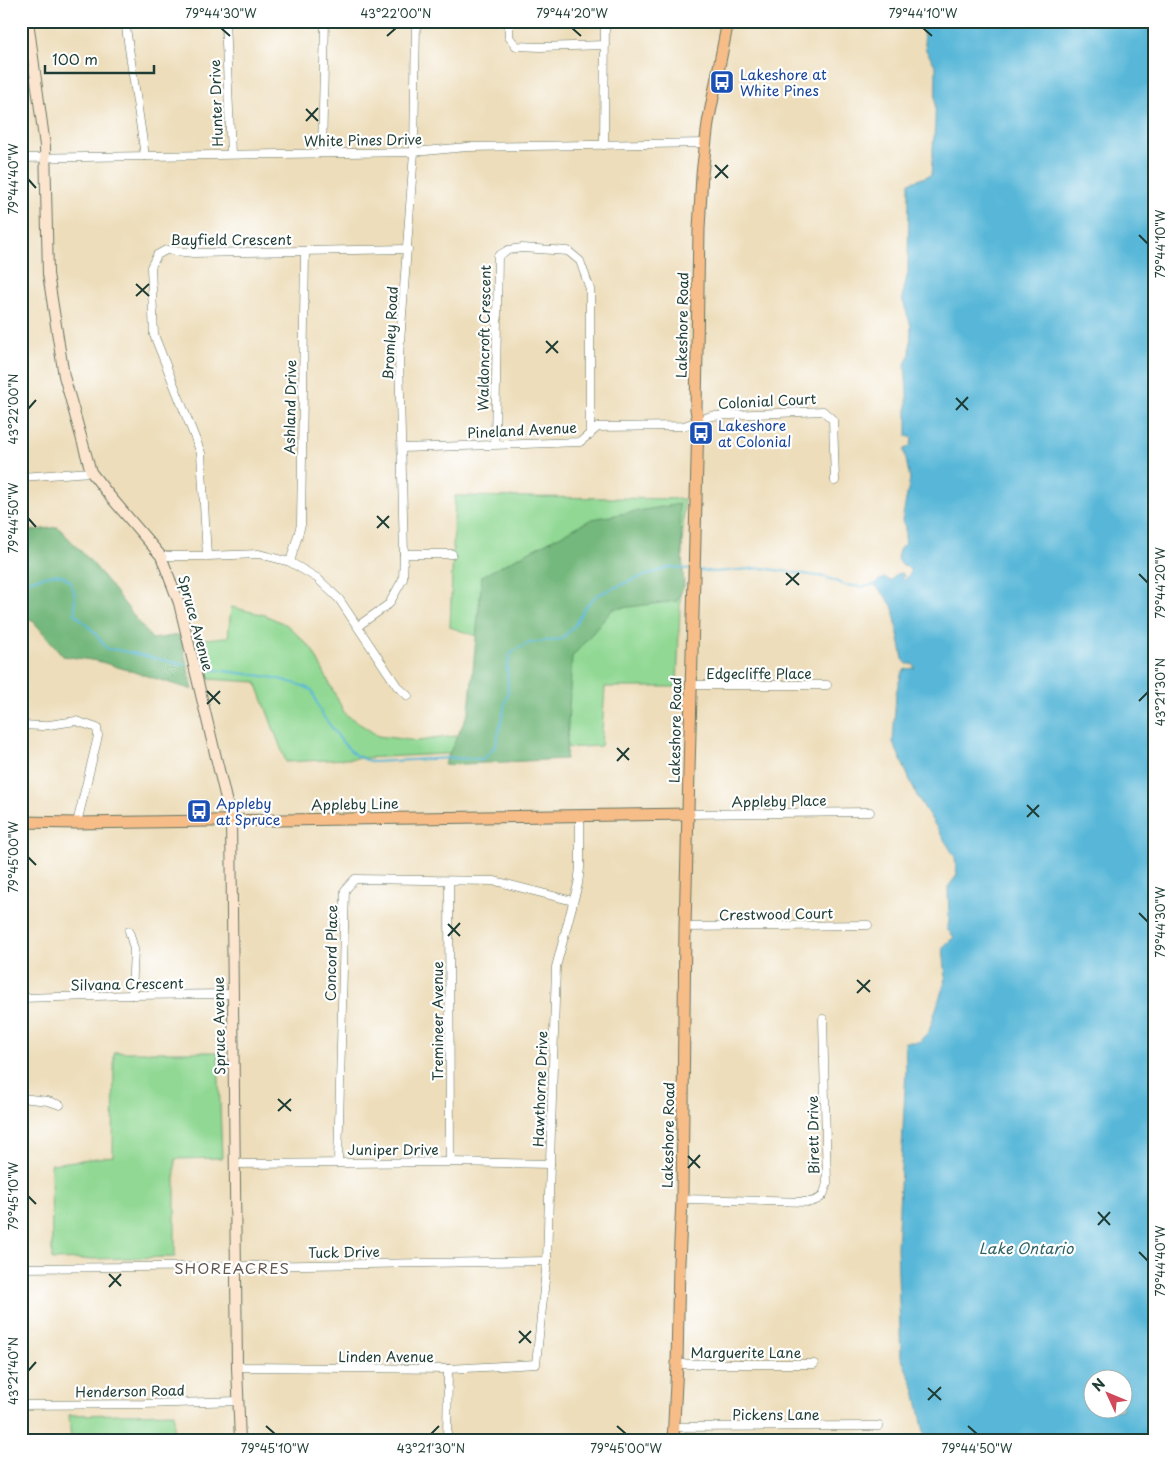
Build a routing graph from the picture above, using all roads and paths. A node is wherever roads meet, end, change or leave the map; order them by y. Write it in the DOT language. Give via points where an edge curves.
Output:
graph roads {
  1 [pos="28,21"];
  2 [pos="125,21"];
  3 [pos="225,21"];
  4 [pos="325,21"];
  5 [pos="416,21"];
  6 [pos="509,21"];
  7 [pos="605,21"];
  8 [pos="728,21"];
  9 [pos="604,45"];
  10 [pos="705,144"];
  11 [pos="604,145"];
  12 [pos="414,152"];
  13 [pos="322,153"];
  14 [pos="230,154"];
  15 [pos="145,156"];
  16 [pos="21,158"];
  17 [pos="46,158"];
  18 [pos="408,249"];
  19 [pos="305,252"];
  20 [pos="698,421"];
  21 [pos="590,435"];
  22 [pos="495,444"];
  23 [pos="402,448"];
  24 [pos="91,472"];
  25 [pos="21,476"];
  26 [pos="835,481"];
  27 [pos="404,554"];
  28 [pos="452,554"];
  29 [pos="162,556"];
  30 [pos="207,556"];
  31 [pos="290,562"];
  32 [pos="358,626"];
  33 [pos="692,685"];
  34 [pos="827,685"];
  35 [pos="408,696"];
  36 [pos="21,725"];
  37 [pos="870,812"];
  38 [pos="689,814"];
  39 [pos="580,816"];
  40 [pos="231,820"];
  41 [pos="21,822"];
  42 [pos="77,823"];
  43 [pos="449,881"];
  44 [pos="574,901"];
  45 [pos="868,926"];
  46 [pos="685,927"];
  47 [pos="129,931"];
  48 [pos="232,994"];
  49 [pos="132,995"];
  50 [pos="21,998"];
  51 [pos="823,1019"];
  52 [pos="21,1098"];
  53 [pos="60,1105"];
  54 [pos="338,1162"];
  55 [pos="450,1162"];
  56 [pos="235,1164"];
  57 [pos="550,1164"];
  58 [pos="682,1199"];
  59 [pos="547,1261"];
  60 [pos="236,1266"];
  61 [pos="21,1268"];
  62 [pos="536,1364"];
  63 [pos="677,1364"];
  64 [pos="814,1364"];
  65 [pos="237,1367"];
  66 [pos="448,1368"];
  67 [pos="238,1401"];
  68 [pos="21,1405"];
  69 [pos="879,1426"];
  70 [pos="673,1427"];
  71 [pos="240,1441"];
  72 [pos="447,1441"];
  73 [pos="673,1441"];
  1 -- 17 [label="street, Spruce Avenue"];
  2 -- 15 [label="street"];
  3 -- 14 [label="street, Hunter Drive"];
  4 -- 13 [label="street"];
  5 -- 12 [label="street, Bromley Road"];
  6 -- 9 [label="street" via="509,37 516,46"];
  7 -- 9 [label="street"];
  8 -- 10 [label="main road, Lakeshore Road"];
  9 -- 11 [label="street"];
  10 -- 11 [label="street, White Pines Drive"];
  10 -- 20 [label="main road, Lakeshore Road" via="699,220"];
  11 -- 12 [label="street, White Pines Drive" via="467,147"];
  12 -- 13 [label="street, White Pines Drive"];
  12 -- 18 [label="street, Bromley Road"];
  13 -- 14 [label="street, White Pines Drive"];
  14 -- 15 [label="street, White Pines Drive"];
  15 -- 17 [label="street, White Pines Drive"];
  16 -- 17 [label="street, White Pines Drive"];
  17 -- 24 [label="street, Spruce Avenue" via="48,274 64,376"];
  18 -- 19 [label="street, Bayfield Crescent"];
  18 -- 23 [label="street, Bromley Road" via="399,356"];
  19 -- 30 [label="street, Bayfield Crescent" via="193,253 166,250 156,255 151,266 154,335 201,453"];
  19 -- 31 [label="street, Ashland Drive" via="301,525"];
  20 -- 21 [label="street, Pineland Avenue" via="684,426 598,427"];
  20 -- 26 [label="street, Colonial Court" via="711,416 823,411 833,420"];
  20 -- 33 [label="main road, Lakeshore Road"];
  21 -- 22 [label="street, Pineland Avenue" via="580,442"];
  21 -- 22 [label="street, Waldoncroft Crescent" via="590,290 580,261 568,250 522,248 508,250 498,256"];
  22 -- 23 [label="street, Pineland Avenue"];
  23 -- 27 [label="street, Bromley Road"];
  24 -- 25 [label="street"];
  24 -- 29 [label="street, Spruce Avenue"];
  27 -- 28 [label="street"];
  27 -- 32 [label="street, Bromley Road" via="403,579 390,604"];
  29 -- 30 [label="street"];
  29 -- 40 [label="street, Spruce Avenue" via="179,603"];
  30 -- 31 [label="street" via="259,554"];
  31 -- 32 [label="street" via="317,578"];
  32 -- 35 [label="street" via="397,686"];
  33 -- 34 [label="street, Edgecliffe Place"];
  33 -- 38 [label="main road, Lakeshore Road"];
  36 -- 42 [label="street" via="42,726 76,721 97,728 98,736"];
  37 -- 38 [label="street, Appleby Place"];
  38 -- 39 [label="main road, Appleby Line"];
  38 -- 46 [label="main road, Lakeshore Road"];
  39 -- 40 [label="main road, Appleby Line"];
  39 -- 44 [label="street, Hawthorne Drive" via="579,876"];
  40 -- 42 [label="main road, Appleby Line"];
  40 -- 48 [label="street, Spruce Avenue"];
  41 -- 42 [label="main road, Appleby Line"];
  43 -- 44 [label="street, Concord Place" via="495,881"];
  43 -- 54 [label="street, Concord Place" via="355,879 344,890"];
  43 -- 55 [label="street, Tremineer Avenue"];
  44 -- 57 [label="street, Hawthorne Drive" via="556,967"];
  45 -- 46 [label="street, Crestwood Court"];
  46 -- 58 [label="main road, Lakeshore Road"];
  47 -- 49 [label="street" via="134,949"];
  48 -- 49 [label="street, Silvana Crescent"];
  48 -- 56 [label="street, Spruce Avenue"];
  49 -- 50 [label="street, Silvana Crescent"];
  51 -- 58 [label="street, Birett Drive" via="827,1183 824,1195 810,1202"];
  52 -- 53 [label="street"];
  54 -- 55 [label="street, Juniper Drive"];
  54 -- 56 [label="street, Juniper Drive"];
  55 -- 57 [label="street, Juniper Drive"];
  56 -- 60 [label="street, Spruce Avenue"];
  57 -- 59 [label="street, Hawthorne Drive"];
  58 -- 63 [label="main road, Lakeshore Road"];
  59 -- 60 [label="street, Tuck Drive"];
  59 -- 62 [label="street, Hawthorne Drive"];
  60 -- 61 [label="street, Tuck Drive"];
  60 -- 65 [label="street, Spruce Avenue"];
  62 -- 66 [label="street, Linden Avenue"];
  63 -- 64 [label="street, Marguerite Lane"];
  63 -- 70 [label="main road, Lakeshore Road"];
  65 -- 66 [label="street, Linden Avenue"];
  65 -- 67 [label="street, Spruce Avenue"];
  66 -- 72 [label="street"];
  67 -- 68 [label="street, Henderson Road"];
  67 -- 71 [label="street, Spruce Avenue"];
  69 -- 70 [label="street, Pickens Lane"];
  70 -- 73 [label="main road, Lakeshore Road"];
}
